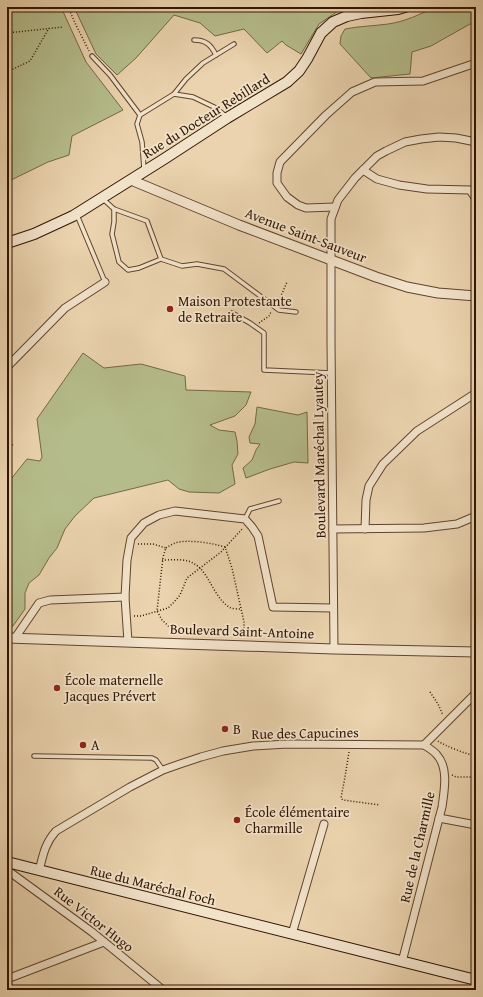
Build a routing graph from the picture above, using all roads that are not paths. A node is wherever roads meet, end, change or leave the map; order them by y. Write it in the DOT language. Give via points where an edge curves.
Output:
graph roads {
  1 [pos="405,7"];
  2 [pos="194,40"];
  3 [pos="234,44"];
  4 [pos="216,55"];
  5 [pos="92,56"];
  6 [pos="476,63"];
  7 [pos="174,94"];
  8 [pos="140,115"];
  9 [pos="227,118"];
  10 [pos="476,142"];
  11 [pos="363,170"];
  12 [pos="145,172"];
  13 [pos="131,180"];
  14 [pos="102,198"];
  15 [pos="476,199"];
  16 [pos="335,207"];
  17 [pos="114,210"];
  18 [pos="76,214"];
  19 [pos="7,243"];
  20 [pos="161,259"];
  21 [pos="331,260"];
  22 [pos="105,282"];
  23 [pos="476,296"];
  24 [pos="296,312"];
  25 [pos="232,313"];
  26 [pos="7,367"];
  27 [pos="331,373"];
  28 [pos="476,393"];
  29 [pos="279,501"];
  30 [pos="476,516"];
  31 [pos="245,519"];
  32 [pos="333,529"];
  33 [pos="365,529"];
  34 [pos="125,597"];
  35 [pos="334,608"];
  36 [pos="11,638"];
  37 [pos="128,642"];
  38 [pos="334,649"];
  39 [pos="476,652"];
  40 [pos="476,693"];
  41 [pos="424,745"];
  42 [pos="34,756"];
  43 [pos="164,770"];
  44 [pos="439,818"];
  45 [pos="324,824"];
  46 [pos="476,825"];
  47 [pos="7,862"];
  48 [pos="7,870"];
  49 [pos="39,871"];
  50 [pos="292,934"];
  51 [pos="104,942"];
  52 [pos="402,962"];
  53 [pos="7,979"];
  54 [pos="476,980"];
  55 [pos="163,990"];
  1 -- 9 [label="main road, Rue du Docteur Rebillard" via="361,13 333,22 321,33 299,71 288,82"];
  2 -- 4 [label="lane" via="201,40 212,47"];
  3 -- 4 [label="lane"];
  4 -- 7 [label="lane" via="203,63"];
  5 -- 8 [label="lane"];
  6 -- 16 [label="street" via="423,81 375,82 352,92 280,162 277,183 287,197 306,208"];
  7 -- 8 [label="lane"];
  7 -- 9 [label="lane" via="193,97 214,106"];
  8 -- 12 [label="lane" via="137,124"];
  9 -- 12 [label="main road, Rue du Docteur Rebillard"];
  10 -- 11 [label="street" via="439,137 405,142 377,156"];
  11 -- 15 [label="street" via="377,179 399,185 427,190 470,190"];
  11 -- 16 [label="street"];
  12 -- 13 [label="main road, Rue du Docteur Rebillard"];
  13 -- 14 [label="main road, Rue du Docteur Rebillard"];
  13 -- 21 [label="street, Avenue Saint-Sauveur"];
  14 -- 17 [label="lane"];
  14 -- 18 [label="main road, Rue du Docteur Rebillard"];
  16 -- 21 [label="street, Boulevard Maréchal Lyautey" via="331,219"];
  17 -- 20 [label="lane" via="147,221"];
  17 -- 20 [label="lane" via="112,234 119,262 128,270"];
  18 -- 19 [label="main road, Rue du Docteur Rebillard" via="49,228"];
  18 -- 22 [label="lane"];
  20 -- 24 [label="lane" via="182,266 197,264 224,269 279,310"];
  21 -- 23 [label="street, Avenue Saint-Sauveur" via="407,287"];
  21 -- 27 [label="street, Boulevard Maréchal Lyautey"];
  22 -- 26 [label="street" via="65,308"];
  25 -- 27 [label="lane" via="264,333 264,370"];
  27 -- 32 [label="street, Boulevard Maréchal Lyautey"];
  28 -- 33 [label="street" via="417,431 383,464 369,486"];
  29 -- 31 [label="lane" via="250,509"];
  30 -- 33 [label="street" via="457,524"];
  31 -- 34 [label="street" via="175,511 159,515 144,523 131,538 126,560"];
  31 -- 35 [label="street" via="258,536 273,608"];
  32 -- 33 [label="street"];
  32 -- 35 [label="street, Boulevard Maréchal Lyautey"];
  34 -- 36 [label="street" via="50,600 39,603"];
  34 -- 37 [label="street"];
  35 -- 38 [label="street, Boulevard Maréchal Lyautey"];
  36 -- 37 [label="street, Boulevard Saint-Antoine"];
  37 -- 38 [label="street, Boulevard Saint-Antoine"];
  38 -- 39 [label="street, Boulevard Saint-Antoine"];
  40 -- 41 [label="street"];
  41 -- 43 [label="street, Rue des Capucines" via="252,746 201,757"];
  41 -- 44 [label="street, Rue de la Charmille" via="442,762 445,782"];
  42 -- 43 [label="lane" via="152,758"];
  43 -- 49 [label="street, Rue des Capucines" via="56,831 46,846"];
  44 -- 46 [label="street"];
  44 -- 52 [label="street, Rue de la Charmille"];
  45 -- 50 [label="street"];
  47 -- 49 [label="main road, Rue du Maréchal Foch"];
  48 -- 51 [label="street, Rue Victor Hugo"];
  49 -- 50 [label="main road, Rue du Maréchal Foch"];
  50 -- 52 [label="main road, Rue du Maréchal Foch"];
  51 -- 53 [label="street"];
  51 -- 55 [label="street, Rue Victor Hugo"];
  52 -- 54 [label="main road, Rue du Maréchal Foch"];
}
